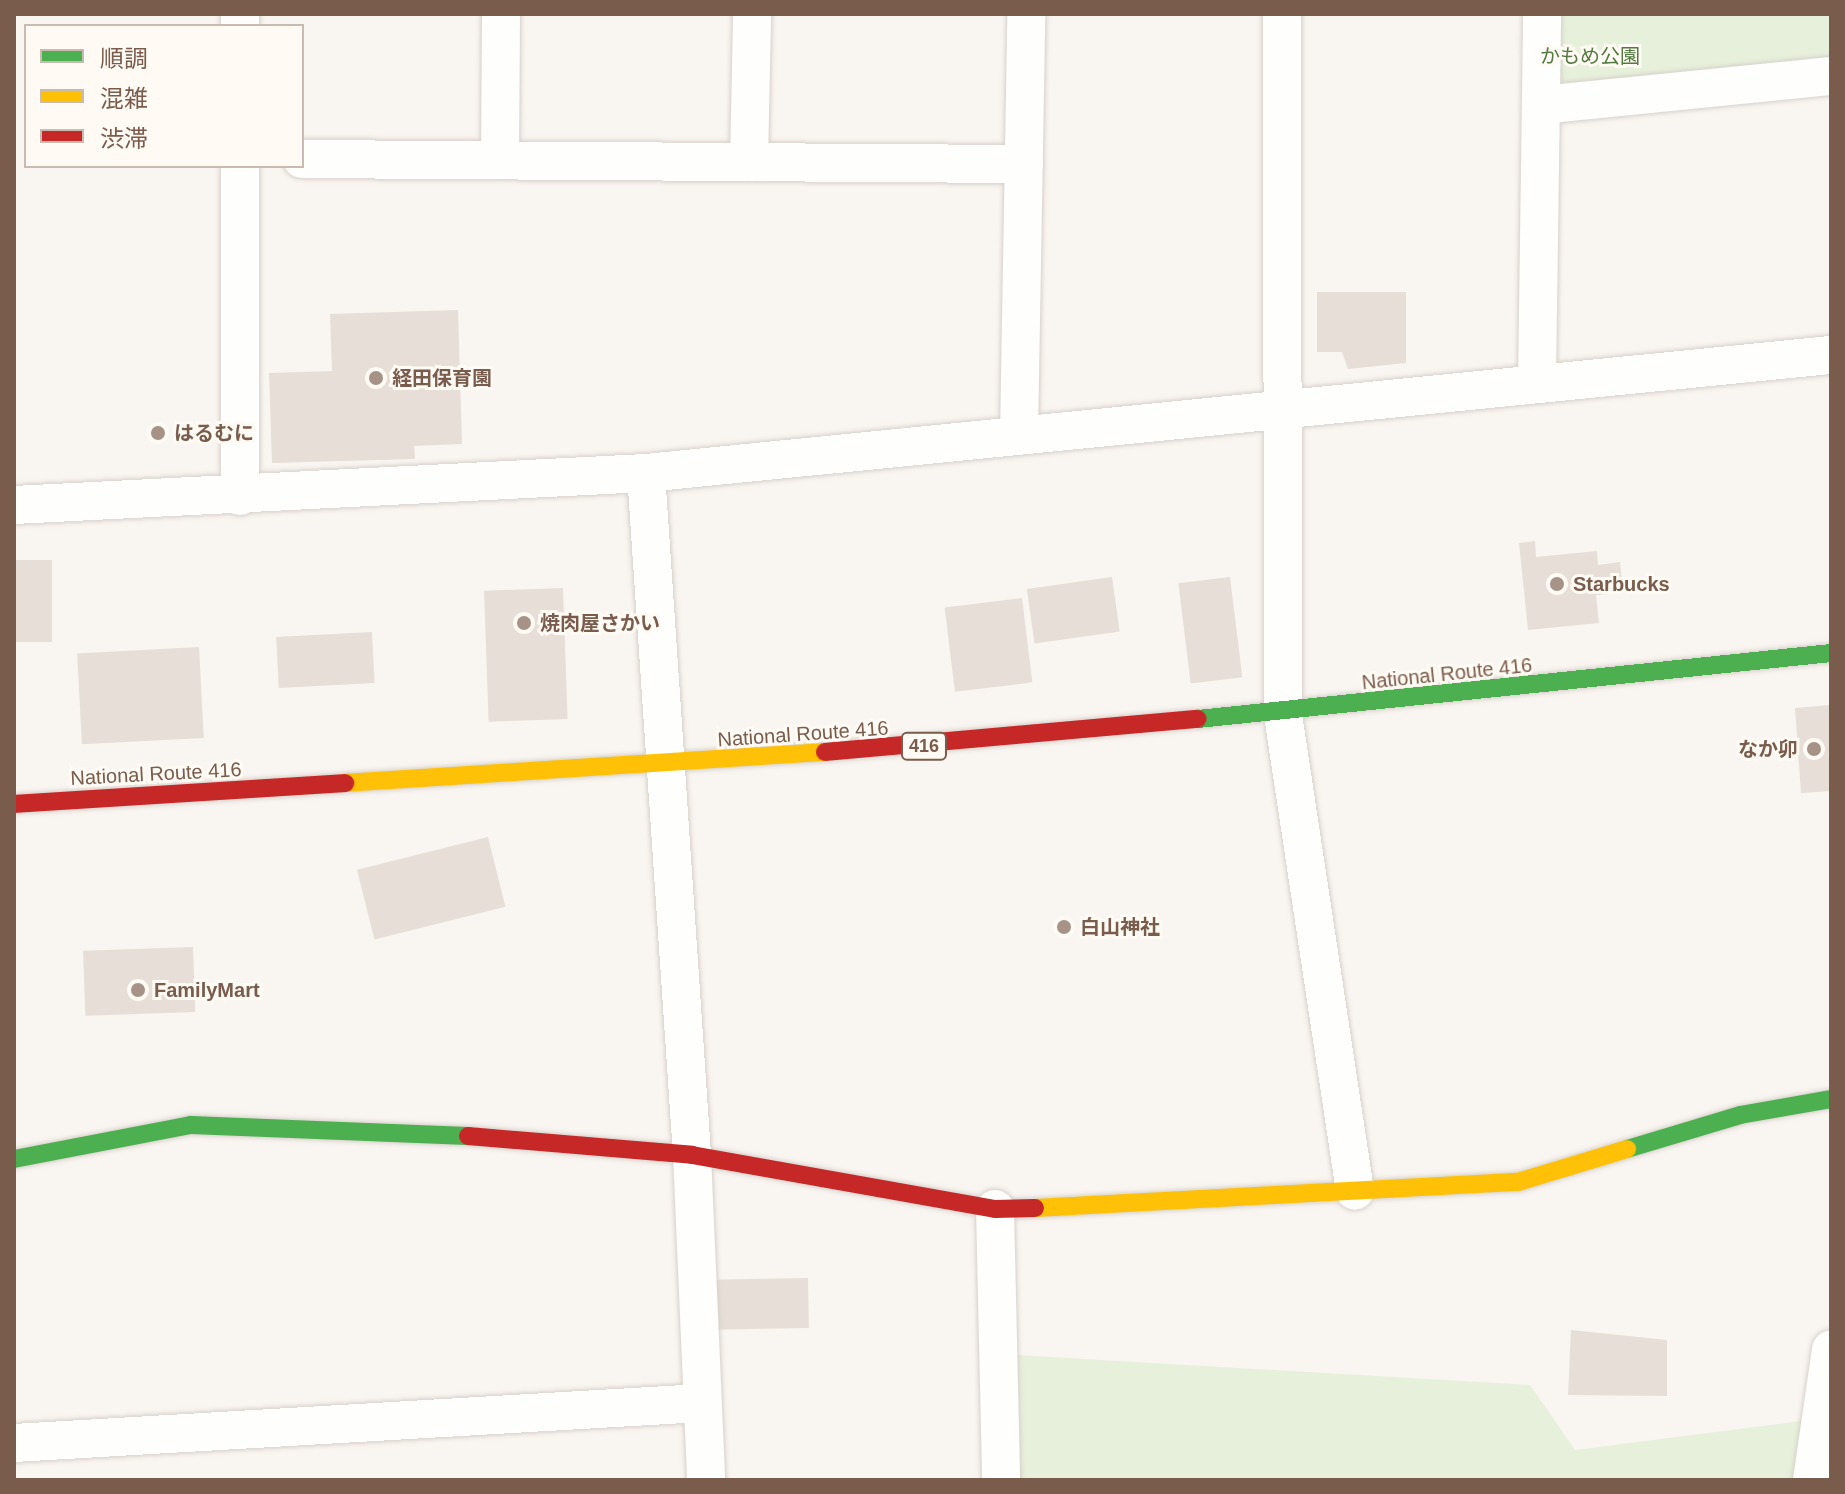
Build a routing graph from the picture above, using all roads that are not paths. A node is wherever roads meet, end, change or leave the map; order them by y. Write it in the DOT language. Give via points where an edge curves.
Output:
graph roads {
  1 [pos="501,14"];
  2 [pos="752,14"];
  3 [pos="1026,14"];
  4 [pos="1282,14"];
  5 [pos="1542,14"];
  6 [pos="1831,76"];
  7 [pos="1541,105"];
  8 [pos="304,159"];
  9 [pos="500,160"];
  10 [pos="749,162"];
  11 [pos="1024,164"];
  12 [pos="240,168"];
  13 [pos="1831,355"];
  14 [pos="1537,382"];
  15 [pos="1277,407"];
  16 [pos="1019,435"];
  17 [pos="646,473"];
  18 [pos="240,496"];
  19 [pos="14,505"];
  20 [pos="1831,653"];
  21 [pos="1283,715"];
  22 [pos="663,767"];
  23 [pos="14,804"];
  24 [pos="1831,1099"];
  25 [pos="692,1155"];
  26 [pos="14,1159"];
  27 [pos="1355,1191"];
  28 [pos="995,1209"];
  29 [pos="1831,1349"];
  30 [pos="702,1403"];
  31 [pos="14,1443"];
  32 [pos="706,1480"];
  33 [pos="1001,1480"];
  34 [pos="1812,1480"];
  1 -- 9 [label="street"];
  2 -- 10 [label="street"];
  3 -- 11 [label="street"];
  4 -- 15 [label="street"];
  5 -- 7 [label="street"];
  6 -- 7 [label="street"];
  7 -- 14 [label="street"];
  8 -- 9 [label="street"];
  9 -- 10 [label="street"];
  10 -- 11 [label="street"];
  11 -- 16 [label="street"];
  12 -- 18 [label="street"];
  13 -- 14 [label="street"];
  14 -- 15 [label="street"];
  15 -- 16 [label="street"];
  15 -- 21 [label="street"];
  16 -- 17 [label="street"];
  17 -- 18 [label="street"];
  17 -- 22 [label="street"];
  18 -- 19 [label="street"];
  20 -- 21 [label="main road, National Route 416 / 416"];
  21 -- 22 [label="main road, National Route 416 / 416"];
  21 -- 27 [label="street"];
  22 -- 23 [label="main road, National Route 416 / 416"];
  22 -- 25 [label="street"];
  24 -- 27 [label="main road" via="1740,1115 1518,1182"];
  25 -- 26 [label="main road" via="553,1139 191,1125"];
  25 -- 28 [label="main road"];
  25 -- 30 [label="street"];
  27 -- 28 [label="main road" via="1140,1207"];
  28 -- 33 [label="street"];
  29 -- 34 [label="street"];
  30 -- 31 [label="street"];
  30 -- 32 [label="street"];
}
